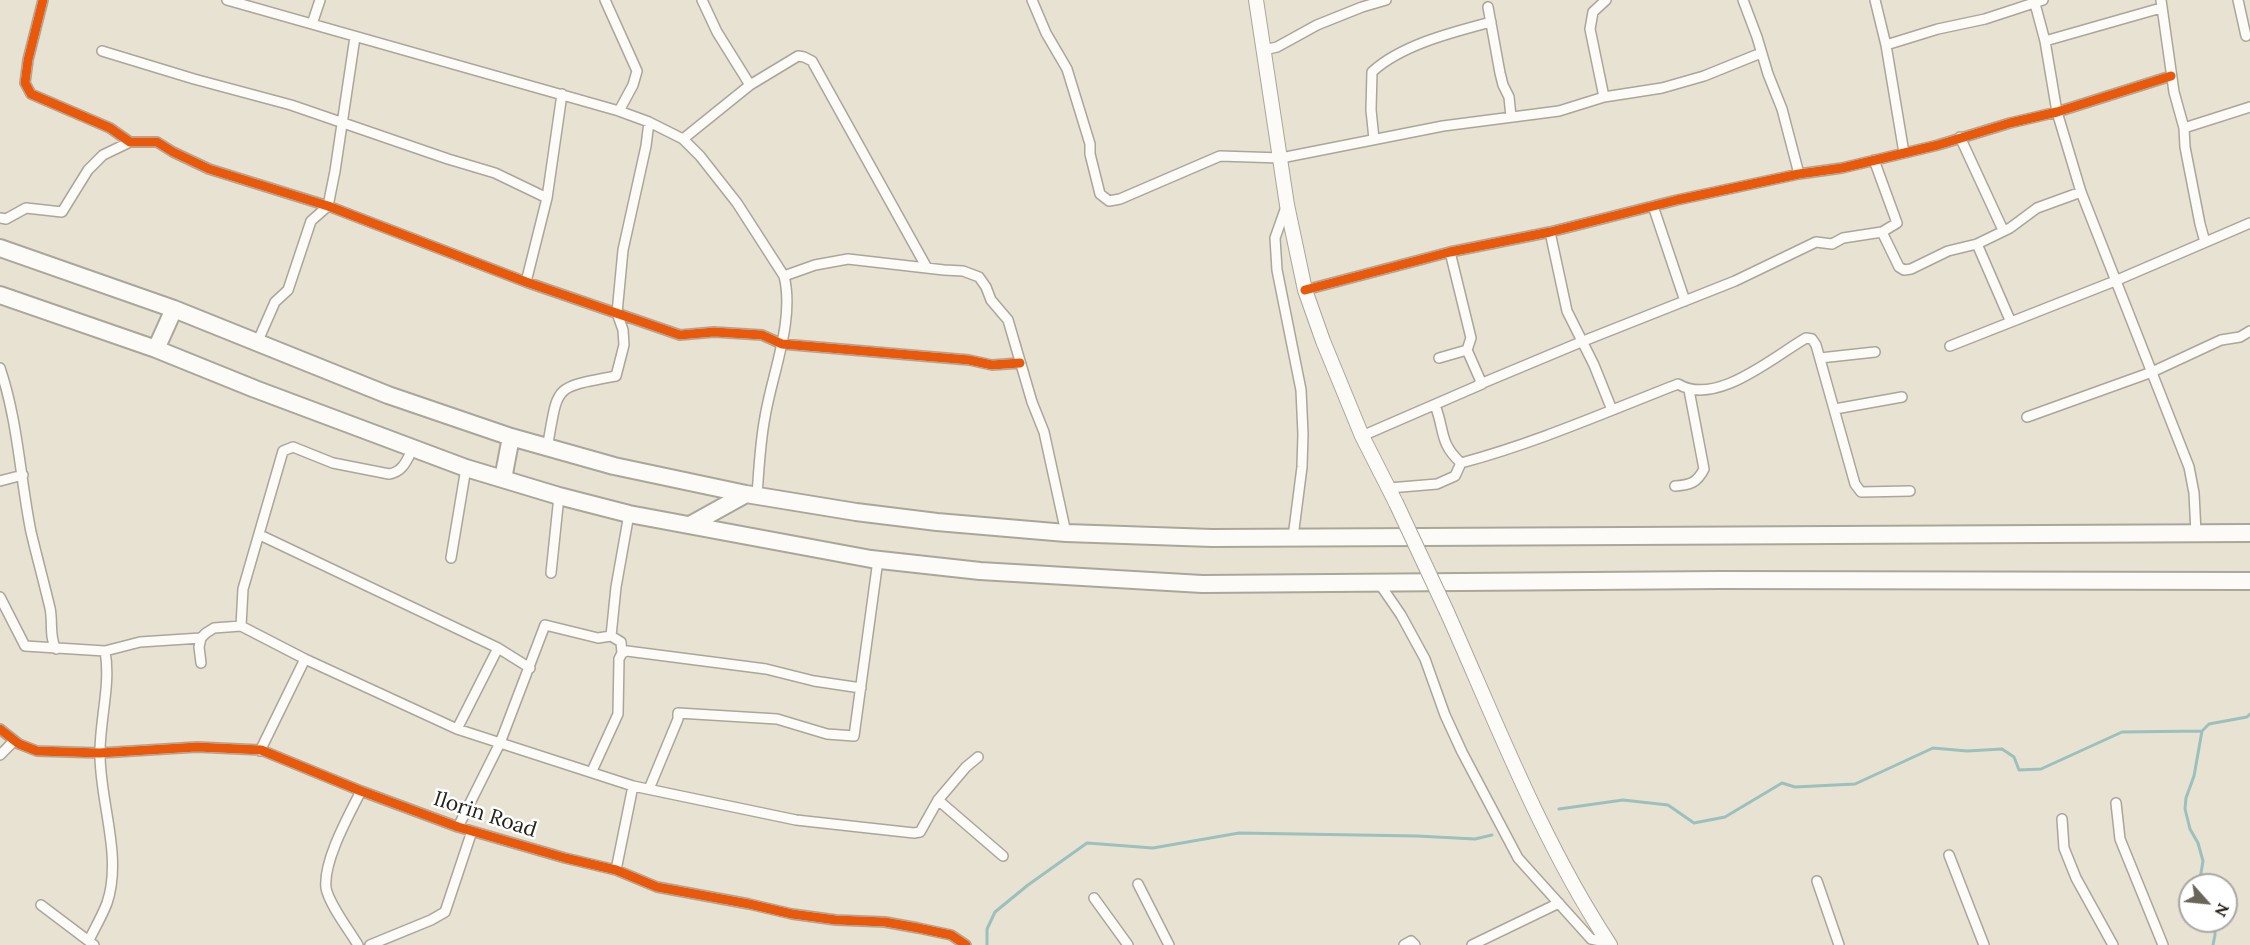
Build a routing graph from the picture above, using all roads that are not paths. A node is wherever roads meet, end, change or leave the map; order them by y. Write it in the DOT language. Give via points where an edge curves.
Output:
graph roads {
  1 [pos="43,0"];
  2 [pos="227,0"];
  3 [pos="320,0"];
  4 [pos="605,0"];
  5 [pos="702,0"];
  6 [pos="1032,0"];
  7 [pos="1256,0"];
  8 [pos="1386,0"];
  9 [pos="1606,0"];
  10 [pos="1743,0"];
  11 [pos="1875,0"];
  12 [pos="2238,0"];
  13 [pos="2037,1"];
  14 [pos="2161,4"];
  15 [pos="1488,7"];
  16 [pos="1491,22"];
  17 [pos="312,24"];
  18 [pos="2246,36"];
  19 [pos="356,37"];
  20 [pos="2045,41"];
  21 [pos="1886,45"];
  22 [pos="1264,50"];
  23 [pos="102,51"];
  24 [pos="1761,53"];
  25 [pos="2171,76"];
  26 [pos="750,85"];
  27 [pos="562,94"];
  28 [pos="1604,97"];
  29 [pos="2250,107"];
  30 [pos="619,111"];
  31 [pos="2057,112"];
  32 [pos="1511,117"];
  33 [pos="342,122"];
  34 [pos="649,122"];
  35 [pos="2184,128"];
  36 [pos="1960,137"];
  37 [pos="683,139"];
  38 [pos="1374,139"];
  39 [pos="130,142"];
  40 [pos="1904,153"];
  41 [pos="1281,158"];
  42 [pos="1874,160"];
  43 [pos="1799,174"];
  44 [pos="2081,192"];
  45 [pos="547,198"];
  46 [pos="1287,205"];
  47 [pos="328,206"];
  48 [pos="1653,206"];
  49 [pos="0,218"];
  50 [pos="2250,223"];
  51 [pos="2003,230"];
  52 [pos="1550,232"];
  53 [pos="1882,232"];
  54 [pos="2205,242"];
  55 [pos="1977,244"];
  56 [pos="0,248"];
  57 [pos="1450,252"];
  58 [pos="927,268"];
  59 [pos="784,276"];
  60 [pos="2115,281"];
  61 [pos="526,282"];
  62 [pos="1305,290"];
  63 [pos="0,295"];
  64 [pos="1685,300"];
  65 [pos="174,309"];
  66 [pos="617,313"];
  67 [pos="2010,320"];
  68 [pos="2250,331"];
  69 [pos="1581,342"];
  70 [pos="257,343"];
  71 [pos="782,344"];
  72 [pos="1950,346"];
  73 [pos="156,349"];
  74 [pos="1467,350"];
  75 [pos="1875,352"];
  76 [pos="1439,358"];
  77 [pos="1820,358"];
  78 [pos="1020,363"];
  79 [pos="0,368"];
  80 [pos="2152,372"];
  81 [pos="1478,386"];
  82 [pos="1689,390"];
  83 [pos="1902,397"];
  84 [pos="1435,405"];
  85 [pos="1835,409"];
  86 [pos="1612,410"];
  87 [pos="2027,417"];
  88 [pos="1362,436"];
  89 [pos="511,437"];
  90 [pos="413,448"];
  91 [pos="547,448"];
  92 [pos="1461,463"];
  93 [pos="466,468"];
  94 [pos="23,475"];
  95 [pos="503,479"];
  96 [pos="0,481"];
  97 [pos="1675,486"];
  98 [pos="1389,488"];
  99 [pos="1910,491"];
  100 [pos="751,495"];
  101 [pos="559,496"];
  102 [pos="629,514"];
  103 [pos="690,525"];
  104 [pos="1066,533"];
  105 [pos="2196,533"];
  106 [pos="2250,533"];
  107 [pos="260,535"];
  108 [pos="1293,537"];
  109 [pos="451,558"];
  110 [pos="878,560"];
  111 [pos="551,573"];
  112 [pos="2250,581"];
  113 [pos="1379,583"];
  114 [pos="0,597"];
  115 [pos="241,626"];
  116 [pos="611,636"];
  117 [pos="201,638"];
  118 [pos="498,648"];
  119 [pos="56,649"];
  120 [pos="105,651"];
  121 [pos="622,653"];
  122 [pos="305,659"];
  123 [pos="201,663"];
  124 [pos="530,668"];
  125 [pos="861,688"];
  126 [pos="0,729"];
  127 [pos="457,729"];
  128 [pos="14,741"];
  129 [pos="500,743"];
  130 [pos="260,751"];
  131 [pos="100,753"];
  132 [pos="0,754"];
  133 [pos="978,757"];
  134 [pos="592,771"];
  135 [pos="633,786"];
  136 [pos="649,789"];
  137 [pos="361,791"];
  138 [pos="938,800"];
  139 [pos="2116,803"];
  140 [pos="2062,819"];
  141 [pos="458,827"];
  142 [pos="472,831"];
  143 [pos="1949,855"];
  144 [pos="1003,856"];
  145 [pos="616,870"];
  146 [pos="1816,881"];
  147 [pos="1138,884"];
  148 [pos="1094,898"];
  149 [pos="1559,903"];
  150 [pos="41,905"];
  151 [pos="91,943"];
  152 [pos="1608,944"];
  153 [pos="358,945"];
  154 [pos="370,945"];
  155 [pos="966,945"];
  156 [pos="1128,945"];
  157 [pos="1169,945"];
  158 [pos="1404,945"];
  159 [pos="1416,945"];
  160 [pos="1472,945"];
  161 [pos="1839,945"];
  162 [pos="1984,945"];
  163 [pos="2113,945"];
  164 [pos="2163,945"];
  1 -- 39 [label="street" via="28,60 25,84 31,94 110,128"];
  2 -- 17 [label="street"];
  3 -- 17 [label="street"];
  4 -- 30 [label="street" via="637,70"];
  5 -- 26 [label="street"];
  6 -- 41 [label="street" via="1067,69 1090,144 1100,194 1109,201 1220,156"];
  7 -- 22 [label="main road"];
  8 -- 22 [label="street" via="1317,25"];
  9 -- 28 [label="street" via="1593,12 1590,28"];
  10 -- 24 [label="street"];
  11 -- 21 [label="street"];
  12 -- 18 [label="street"];
  13 -- 20 [label="street"];
  13 -- 21 [label="street" via="1985,20"];
  14 -- 20 [label="street"];
  14 -- 25 [label="street"];
  15 -- 16 [label="street"];
  16 -- 32 [label="street"];
  16 -- 38 [label="street" via="1396,55 1372,72"];
  17 -- 19 [label="street"];
  19 -- 27 [label="street"];
  19 -- 33 [label="street"];
  20 -- 31 [label="street"];
  21 -- 40 [label="street"];
  22 -- 41 [label="main road"];
  23 -- 33 [label="street"];
  24 -- 28 [label="street" via="1662,88"];
  24 -- 43 [label="street" via="1782,109"];
  25 -- 31 [label="street"];
  25 -- 35 [label="street"];
  26 -- 37 [label="street"];
  26 -- 58 [label="street" via="798,56 812,61"];
  27 -- 30 [label="street"];
  27 -- 45 [label="street"];
  28 -- 32 [label="street" via="1559,111"];
  29 -- 35 [label="street"];
  30 -- 34 [label="street"];
  31 -- 36 [label="street"];
  31 -- 44 [label="street"];
  32 -- 38 [label="street"];
  33 -- 45 [label="street" via="495,173"];
  33 -- 47 [label="street"];
  34 -- 37 [label="street"];
  34 -- 66 [label="street" via="622,250"];
  35 -- 54 [label="street"];
  36 -- 40 [label="street"];
  36 -- 51 [label="street"];
  37 -- 59 [label="street" via="737,203"];
  38 -- 41 [label="street"];
  39 -- 47 [label="street" via="157,142 208,169"];
  39 -- 49 [label="street" via="103,155 88,170 62,212 26,208 6,219"];
  40 -- 42 [label="street"];
  41 -- 46 [label="main road"];
  42 -- 43 [label="street"];
  42 -- 53 [label="street" via="1896,223"];
  43 -- 48 [label="street"];
  44 -- 51 [label="street" via="2037,208"];
  44 -- 60 [label="street"];
  45 -- 61 [label="street"];
  46 -- 62 [label="main road"];
  46 -- 108 [label="street" via="1275,238 1277,270 1300,390 1303,434"];
  47 -- 61 [label="street"];
  47 -- 70 [label="street" via="311,220 288,290 274,302"];
  48 -- 52 [label="street"];
  48 -- 64 [label="street"];
  50 -- 54 [label="street"];
  51 -- 55 [label="street"];
  52 -- 57 [label="street"];
  52 -- 69 [label="street" via="1567,311"];
  53 -- 55 [label="street" via="1904,270 1948,251"];
  53 -- 64 [label="street" via="1843,238 1832,244 1816,242 1736,281"];
  54 -- 60 [label="street"];
  55 -- 67 [label="street"];
  56 -- 65 [label="highway"];
  57 -- 62 [label="street"];
  57 -- 74 [label="street" via="1471,338"];
  58 -- 59 [label="street" via="848,259"];
  58 -- 78 [label="street" via="963,271 979,277 1008,320"];
  59 -- 71 [label="street"];
  60 -- 67 [label="street"];
  60 -- 80 [label="street"];
  61 -- 66 [label="street"];
  62 -- 88 [label="main road"];
  63 -- 73 [label="highway"];
  64 -- 69 [label="street"];
  65 -- 70 [label="highway"];
  65 -- 73 [label="highway"];
  66 -- 71 [label="street" via="680,335 762,335"];
  66 -- 91 [label="street" via="624,345 616,376 576,383 562,390 556,400"];
  67 -- 72 [label="street"];
  68 -- 80 [label="street"];
  69 -- 81 [label="street"];
  69 -- 86 [label="street"];
  70 -- 89 [label="highway" via="388,395"];
  71 -- 78 [label="street" via="992,365"];
  71 -- 100 [label="street"];
  73 -- 90 [label="highway"];
  74 -- 76 [label="street"];
  74 -- 81 [label="street" via="1482,384"];
  75 -- 77 [label="street"];
  77 -- 82 [label="street" via="1812,339 1806,338 1738,381"];
  77 -- 85 [label="street"];
  78 -- 104 [label="street" via="1044,432"];
  79 -- 94 [label="street"];
  80 -- 87 [label="street"];
  80 -- 105 [label="street" via="2189,467"];
  81 -- 84 [label="street"];
  82 -- 86 [label="street" via="1678,384"];
  82 -- 97 [label="street" via="1704,470 1699,480 1690,485"];
  83 -- 85 [label="street"];
  84 -- 88 [label="street"];
  84 -- 92 [label="street" via="1442,437 1449,452"];
  85 -- 99 [label="street" via="1855,484 1861,492"];
  86 -- 92 [label="street"];
  88 -- 98 [label="main road"];
  89 -- 91 [label="highway"];
  89 -- 95 [label="highway"];
  90 -- 93 [label="highway"];
  90 -- 107 [label="street" via="403,467 389,474 333,464 293,447 283,451"];
  91 -- 100 [label="highway"];
  92 -- 98 [label="street" via="1455,476 1437,484"];
  93 -- 95 [label="highway"];
  93 -- 109 [label="street"];
  94 -- 96 [label="street"];
  94 -- 119 [label="street"];
  95 -- 101 [label="highway"];
  98 -- 152 [label="main road, bridge" via="1560,860"];
  100 -- 103 [label="highway"];
  100 -- 104 [label="highway" via="937,522"];
  101 -- 102 [label="highway"];
  101 -- 111 [label="street"];
  102 -- 103 [label="highway"];
  102 -- 116 [label="street"];
  103 -- 110 [label="highway"];
  104 -- 108 [label="highway"];
  105 -- 106 [label="highway"];
  105 -- 108 [label="highway"];
  107 -- 115 [label="street" via="243,589"];
  107 -- 118 [label="street"];
  110 -- 113 [label="highway" via="980,571 1202,584"];
  110 -- 125 [label="street"];
  112 -- 113 [label="highway"];
  113 -- 149 [label="street" via="1425,659 1462,752 1518,858"];
  114 -- 119 [label="street" via="25,646"];
  115 -- 117 [label="street" via="214,628"];
  115 -- 122 [label="street"];
  116 -- 121 [label="street" via="621,642"];
  116 -- 124 [label="street" via="598,638 545,624"];
  117 -- 120 [label="street" via="140,642"];
  117 -- 123 [label="street"];
  118 -- 124 [label="street"];
  118 -- 127 [label="street"];
  119 -- 120 [label="street"];
  120 -- 131 [label="street" via="108,667"];
  121 -- 125 [label="street" via="766,669"];
  121 -- 134 [label="street" via="618,714"];
  122 -- 127 [label="street"];
  122 -- 130 [label="street"];
  124 -- 129 [label="street"];
  125 -- 136 [label="street" via="854,736 827,734 777,719 678,713"];
  126 -- 128 [label="street, Ilorin Road"];
  127 -- 129 [label="street"];
  128 -- 131 [label="street, Ilorin Road" via="37,751"];
  128 -- 132 [label="street"];
  129 -- 134 [label="street"];
  129 -- 141 [label="street"];
  130 -- 131 [label="street, Ilorin Road" via="197,747"];
  130 -- 137 [label="street, Ilorin Road"];
  131 -- 151 [label="street" via="111,886"];
  133 -- 138 [label="street"];
  134 -- 135 [label="street"];
  135 -- 136 [label="street"];
  135 -- 145 [label="street"];
  136 -- 138 [label="street" via="796,820 914,833 926,825"];
  137 -- 141 [label="street, Ilorin Road"];
  137 -- 153 [label="street" via="328,866 326,889"];
  138 -- 144 [label="street"];
  139 -- 164 [label="street" via="2120,839"];
  140 -- 163 [label="street" via="2064,848 2076,878"];
  141 -- 142 [label="street, Ilorin Road"];
  142 -- 145 [label="street, Ilorin Road"];
  142 -- 154 [label="street" via="445,912"];
  143 -- 162 [label="street"];
  145 -- 155 [label="street, Ilorin Road" via="657,887 792,914 918,927 951,935"];
  146 -- 161 [label="street"];
  147 -- 157 [label="street"];
  148 -- 156 [label="street"];
  149 -- 152 [label="street" via="1591,939"];
  149 -- 160 [label="street"];
  150 -- 151 [label="street"];
  158 -- 159 [label="street" via="1411,941"];
}
